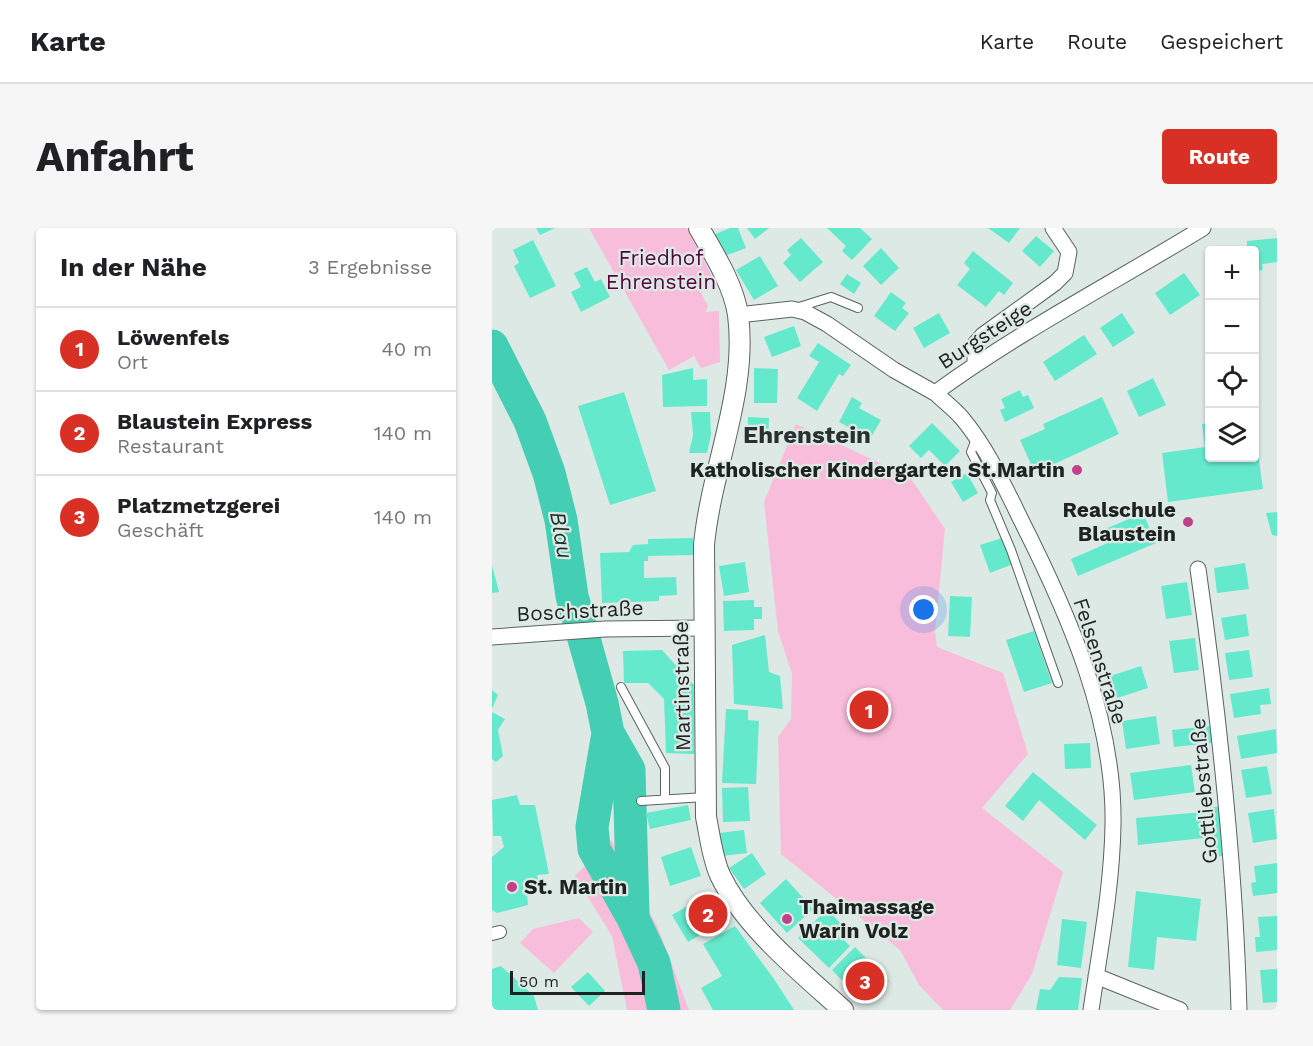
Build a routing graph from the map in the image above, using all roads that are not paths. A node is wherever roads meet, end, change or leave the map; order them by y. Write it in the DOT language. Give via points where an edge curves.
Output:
graph roads {
  1 [pos="1053,228"];
  2 [pos="1203,228"];
  3 [pos="701,229"];
  4 [pos="858,308"];
  5 [pos="792,309"];
  6 [pos="738,315"];
  7 [pos="975,364"];
  8 [pos="935,393"];
  9 [pos="976,438"];
  10 [pos="1198,569"];
  11 [pos="705,628"];
  12 [pos="492,637"];
  13 [pos="1058,682"];
  14 [pos="621,687"];
  15 [pos="707,797"];
  16 [pos="665,799"];
  17 [pos="641,801"];
  18 [pos="1096,976"];
  19 [pos="843,1010"];
  20 [pos="1091,1010"];
  21 [pos="1180,1010"];
  22 [pos="1239,1010"];
  1 -- 7 [label="street" via="1069,252 1065,273 983,335 975,344"];
  2 -- 7 [label="street, Burgsteige"];
  3 -- 6 [label="street"];
  4 -- 5 [label="lane, Burgsteige" via="831,297"];
  5 -- 6 [label="street, Burgsteige"];
  5 -- 8 [label="street, Burgsteige" via="827,324 855,346"];
  6 -- 11 [label="street, Martinstraße" via="732,400 706,520"];
  7 -- 8 [label="street, Burgsteige"];
  8 -- 9 [label="street, Felsenstraße" via="961,417"];
  9 -- 13 [label="lane" via="971,452 992,493 990,500"];
  9 -- 18 [label="street, Felsenstraße" via="1003,483 1056,595 1081,658 1104,738 1113,825"];
  10 -- 22 [label="street, Gottliebstraße" via="1230,828"];
  11 -- 12 [label="street, Boschstraße" via="605,629"];
  11 -- 15 [label="street, Martinstraße"];
  14 -- 16 [label="lane" via="665,768"];
  15 -- 16 [label="lane"];
  15 -- 19 [label="street, Martinstraße" via="712,847 730,895 784,955"];
  16 -- 17 [label="lane"];
  18 -- 20 [label="street, Felsenstraße"];
  18 -- 21 [label="street"];
}
